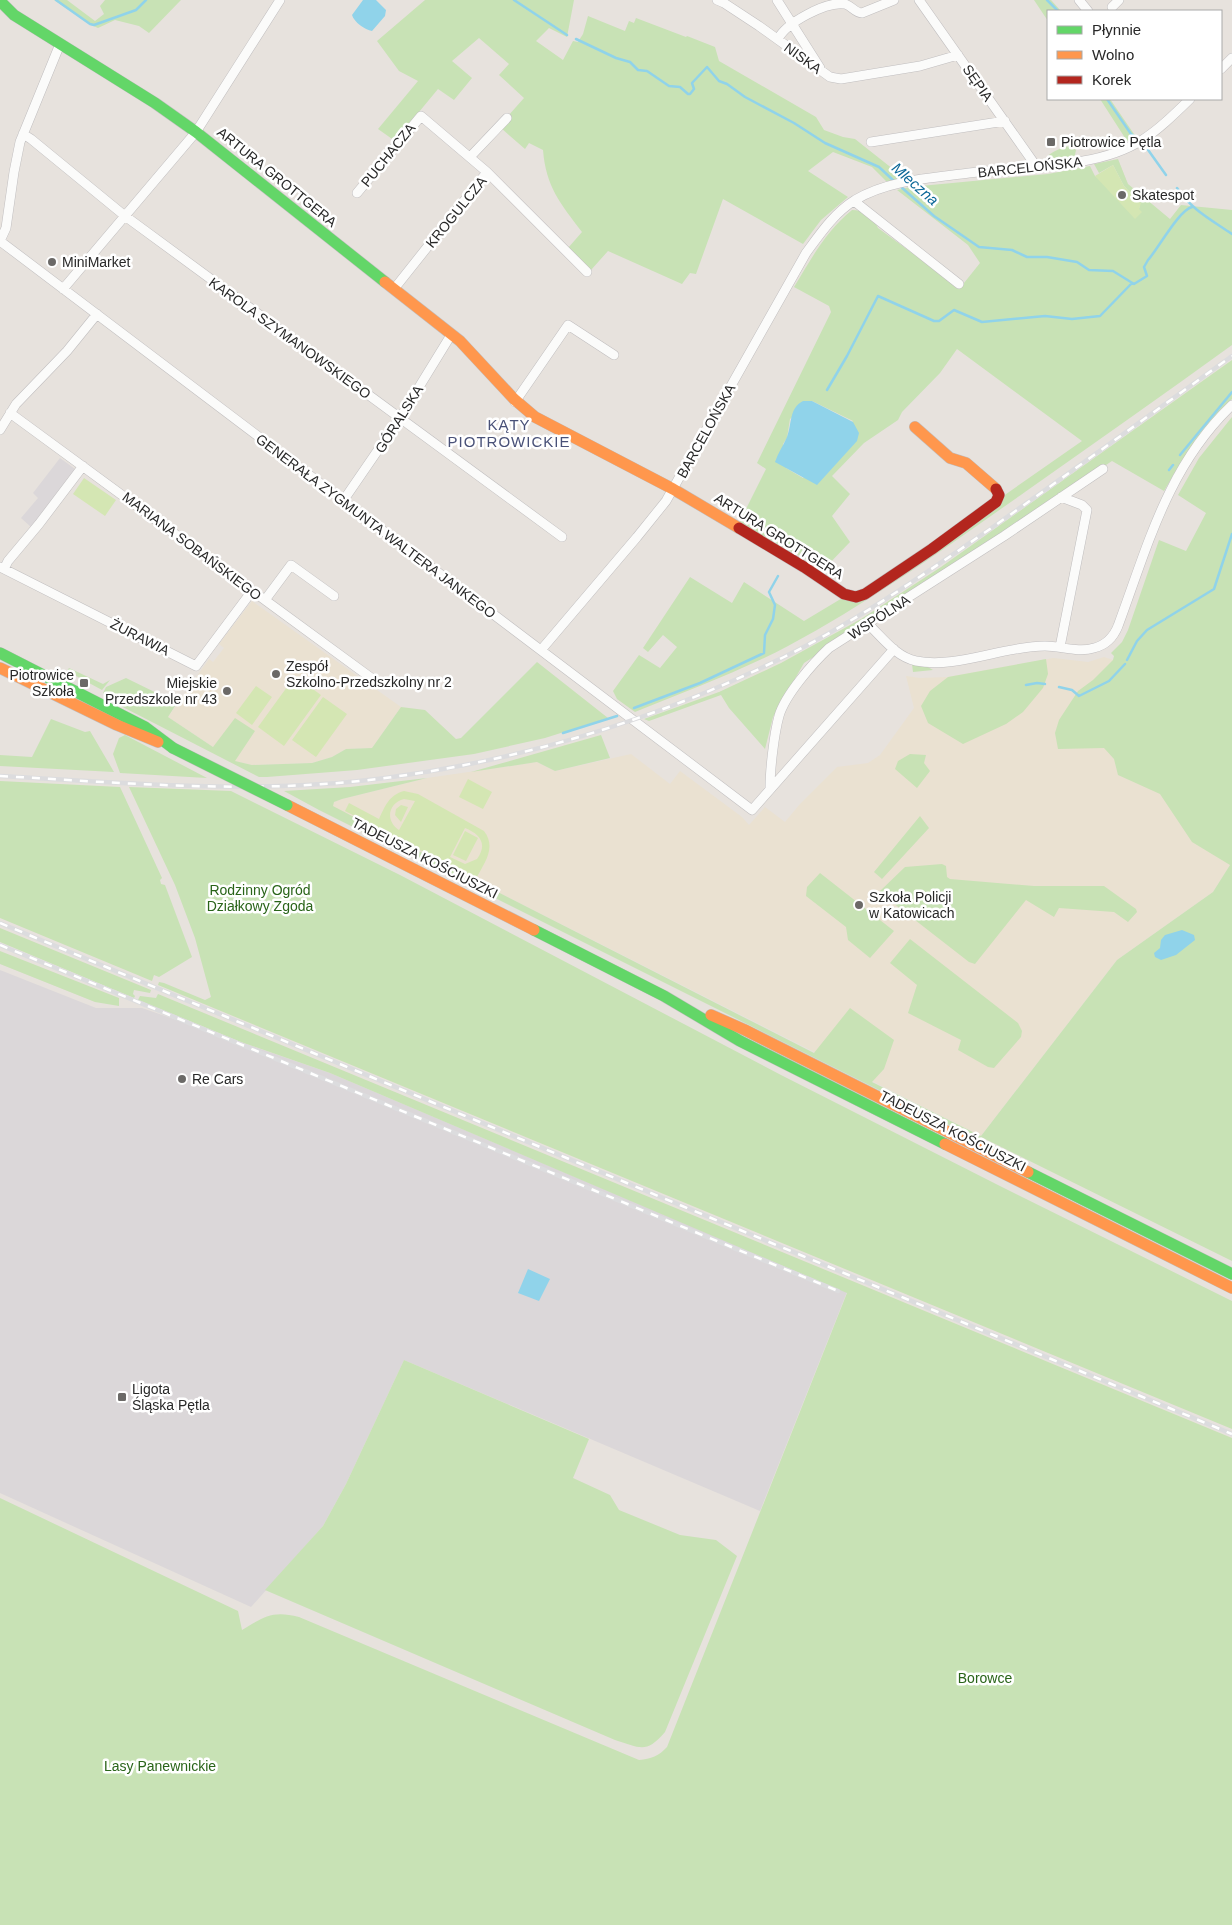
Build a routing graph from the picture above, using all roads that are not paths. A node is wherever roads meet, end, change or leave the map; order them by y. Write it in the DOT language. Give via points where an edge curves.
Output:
graph roads {
  1 [pos="280,0"];
  2 [pos="718,0"];
  3 [pos="777,0"];
  4 [pos="894,0"];
  5 [pos="918,0"];
  6 [pos="1079,0"];
  7 [pos="1119,0"];
  8 [pos="0,1"];
  9 [pos="1112,7"];
  10 [pos="1087,10"];
  11 [pos="792,25"];
  12 [pos="778,39"];
  13 [pos="60,44"];
  14 [pos="958,55"];
  15 [pos="1232,58"];
  16 [pos="1223,67"];
  17 [pos="822,72"];
  18 [pos="1232,73"];
  19 [pos="1189,100"];
  20 [pos="507,118"];
  21 [pos="1005,121"];
  22 [pos="196,132"];
  23 [pos="23,134"];
  24 [pos="871,142"];
  25 [pos="470,157"];
  26 [pos="1036,166"];
  27 [pos="487,172"];
  28 [pos="357,193"];
  29 [pos="854,201"];
  30 [pos="125,216"];
  31 [pos="0,241"];
  32 [pos="586,272"];
  33 [pos="959,284"];
  34 [pos="63,289"];
  35 [pos="394,289"];
  36 [pos="97,314"];
  37 [pos="451,335"];
  38 [pos="614,355"];
  39 [pos="515,402"];
  40 [pos="1232,405"];
  41 [pos="10,413"];
  42 [pos="400,418"];
  43 [pos="915,427"];
  44 [pos="0,430"];
  45 [pos="83,466"];
  46 [pos="1103,469"];
  47 [pos="673,489"];
  48 [pos="1060,497"];
  49 [pos="344,501"];
  50 [pos="562,537"];
  51 [pos="2,568"];
  52 [pos="252,591"];
  53 [pos="334,596"];
  54 [pos="264,600"];
  55 [pos="868,624"];
  56 [pos="1060,647"];
  57 [pos="894,649"];
  58 [pos="541,650"];
  59 [pos="0,653"];
  60 [pos="0,668"];
  61 [pos="374,680"];
  62 [pos="173,748"];
  63 [pos="770,788"];
  64 [pos="664,996"];
  65 [pos="1232,1274"];
  66 [pos="1232,1288"];
  1 -- 22 [label="street"];
  2 -- 12 [label="street, NISKA"];
  3 -- 11 [label="street"];
  4 -- 11 [label="street" via="862,13 845,4 827,5"];
  5 -- 14 [label="street, SĘPIA"];
  6 -- 10 [label="street"];
  7 -- 9 [label="street"];
  8 -- 13 [label="main road, ARTURA GROTTGERA"];
  11 -- 12 [label="street"];
  11 -- 17 [label="street"];
  12 -- 17 [label="street, NISKA"];
  13 -- 22 [label="main road, ARTURA GROTTGERA"];
  13 -- 23 [label="street"];
  14 -- 17 [label="street, NISKA" via="920,66 841,79"];
  14 -- 21 [label="street, SĘPIA"];
  15 -- 16 [label="street"];
  16 -- 18 [label="street"];
  19 -- 26 [label="street, BARCELOŃSKA" via="1157,130 1127,149 1108,156"];
  20 -- 25 [label="street"];
  21 -- 24 [label="street"];
  21 -- 26 [label="street, SĘPIA"];
  22 -- 30 [label="street"];
  22 -- 35 [label="main road, ARTURA GROTTGERA"];
  23 -- 30 [label="street, KAROLA SZYMANOWSKIEGO"];
  23 -- 31 [label="street" via="16,157 6,228"];
  25 -- 27 [label="street, PUCHACZA"];
  25 -- 28 [label="street, PUCHACZA" via="421,116"];
  26 -- 29 [label="street, BARCELOŃSKA" via="908,181"];
  27 -- 32 [label="street, KROGULCZA"];
  27 -- 35 [label="street, KROGULCZA"];
  29 -- 33 [label="street"];
  29 -- 47 [label="street, BARCELOŃSKA" via="829,222 806,253"];
  30 -- 34 [label="street"];
  30 -- 42 [label="street, KAROLA SZYMANOWSKIEGO"];
  31 -- 34 [label="street, GENERAŁA ZYGMUNTA WALTERA JANKEGO"];
  34 -- 36 [label="street, GENERAŁA ZYGMUNTA WALTERA JANKEGO"];
  35 -- 37 [label="main road, ARTURA GROTTGERA"];
  36 -- 41 [label="street"];
  36 -- 49 [label="street, GENERAŁA ZYGMUNTA WALTERA JANKEGO"];
  37 -- 39 [label="main road, ARTURA GROTTGERA" via="478,358"];
  37 -- 42 [label="street, GÓRALSKA"];
  38 -- 39 [label="street" via="568,326"];
  39 -- 47 [label="main road, ARTURA GROTTGERA" via="535,418"];
  40 -- 56 [label="street" via="1202,438 1177,475 1159,513 1116,630 1100,646 1083,650"];
  41 -- 44 [label="street"];
  41 -- 45 [label="street, MARIANA SOBAŃSKIEGO"];
  42 -- 49 [label="street, GÓRALSKA"];
  42 -- 50 [label="street, KAROLA SZYMANOWSKIEGO"];
  43 -- 47 [label="main road, ARTURA GROTTGERA" via="950,458 966,463 999,495 996,502 932,549 856,597 844,594"];
  45 -- 51 [label="street"];
  45 -- 52 [label="street, MARIANA SOBAŃSKIEGO"];
  46 -- 48 [label="street, WSPÓLNA"];
  47 -- 58 [label="street, BARCELOŃSKA" via="642,531"];
  48 -- 55 [label="street, WSPÓLNA"];
  48 -- 56 [label="street" via="1088,510"];
  49 -- 58 [label="street, GENERAŁA ZYGMUNTA WALTERA JANKEGO"];
  51 -- 52 [label="street, ŻURAWIA" via="196,666"];
  52 -- 54 [label="street, MARIANA SOBAŃSKIEGO"];
  53 -- 54 [label="street" via="292,565"];
  54 -- 61 [label="street, MARIANA SOBAŃSKIEGO"];
  55 -- 57 [label="street"];
  55 -- 63 [label="street, WSPÓLNA" via="829,648 799,682 779,715"];
  56 -- 57 [label="street" via="1034,646 934,662 915,661"];
  57 -- 63 [label="street"];
  58 -- 63 [label="street, GENERAŁA ZYGMUNTA WALTERA JANKEGO" via="752,810"];
  59 -- 62 [label="main road, TADEUSZA KOŚCIUSZKI" via="145,727"];
  60 -- 62 [label="main road, TADEUSZA KOŚCIUSZKI"];
  62 -- 64 [label="main road, TADEUSZA KOŚCIUSZKI, bridge"];
  64 -- 65 [label="main road, TADEUSZA KOŚCIUSZKI" via="745,1030"];
  64 -- 66 [label="main road, TADEUSZA KOŚCIUSZKI" via="740,1041"];
}
